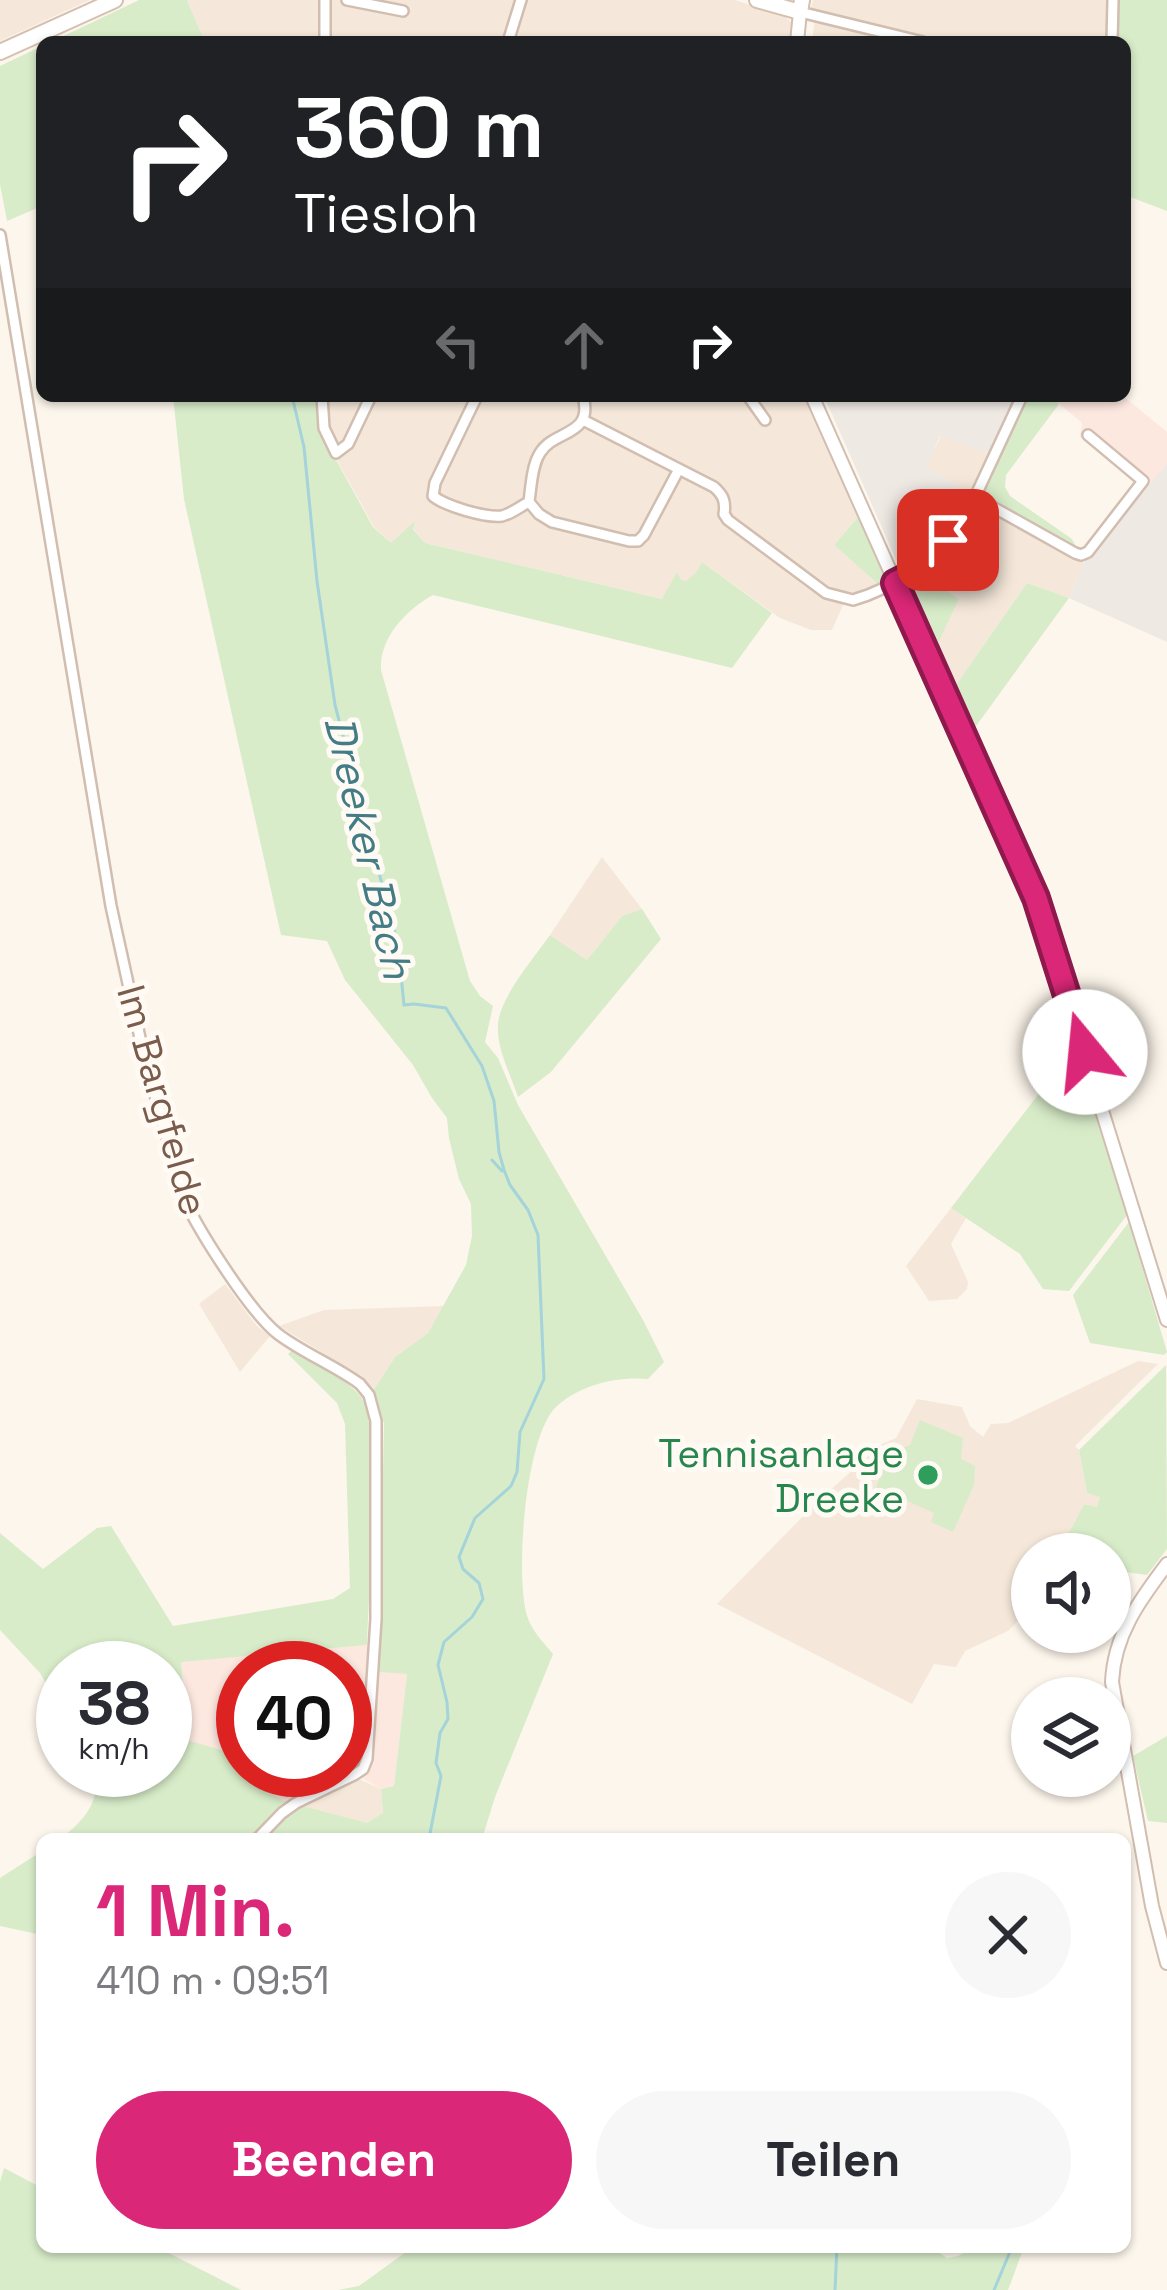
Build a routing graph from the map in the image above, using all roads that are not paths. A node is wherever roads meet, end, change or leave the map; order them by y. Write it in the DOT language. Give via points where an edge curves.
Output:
graph roads {
  1 [pos="116,0"];
  2 [pos="326,0"];
  3 [pos="347,0"];
  4 [pos="521,0"];
  5 [pos="757,0"];
  6 [pos="1113,0"];
  7 [pos="801,6"];
  8 [pos="403,11"];
  9 [pos="325,36"];
  10 [pos="510,36"];
  11 [pos="798,36"];
  12 [pos="903,36"];
  13 [pos="1112,36"];
  14 [pos="0,52"];
  15 [pos="0,235"];
  16 [pos="322,402"];
  17 [pos="368,402"];
  18 [pos="474,402"];
  19 [pos="584,402"];
  20 [pos="752,402"];
  21 [pos="815,402"];
  22 [pos="1019,402"];
  23 [pos="585,414"];
  24 [pos="765,420"];
  25 [pos="1088,435"];
  26 [pos="679,469"];
  27 [pos="975,496"];
  28 [pos="530,502"];
  29 [pos="895,583"];
  30 [pos="1167,1320"];
  31 [pos="1167,1564"];
  32 [pos="263,1833"];
  33 [pos="1167,1963"];
  1 -- 14 [label="main road"];
  2 -- 9 [label="street"];
  3 -- 8 [label="street"];
  4 -- 10 [label="street"];
  5 -- 7 [label="main road"];
  6 -- 13 [label="street"];
  7 -- 11 [label="street"];
  7 -- 12 [label="street"];
  15 -- 32 [label="street, Im Bargfelde" via="112,906 185,1201 263,1320 359,1384 376,1421 367,1759"];
  16 -- 17 [label="street" via="336,453"];
  18 -- 28 [label="street" via="433,496 496,515"];
  19 -- 23 [label="street"];
  20 -- 24 [label="street"];
  21 -- 29 [label="street"];
  22 -- 27 [label="street"];
  23 -- 26 [label="street"];
  23 -- 28 [label="street" via="537,457"];
  25 -- 27 [label="street" via="1143,481 1088,552 1075,553"];
  26 -- 28 [label="street" via="638,541 552,522"];
  26 -- 29 [label="street" via="714,487 728,520 826,593 853,600"];
  27 -- 29 [label="street" via="935,558"];
  29 -- 30 [label="street" via="1036,898"];
  31 -- 33 [label="street" via="1125,1626 1112,1682"];
}
